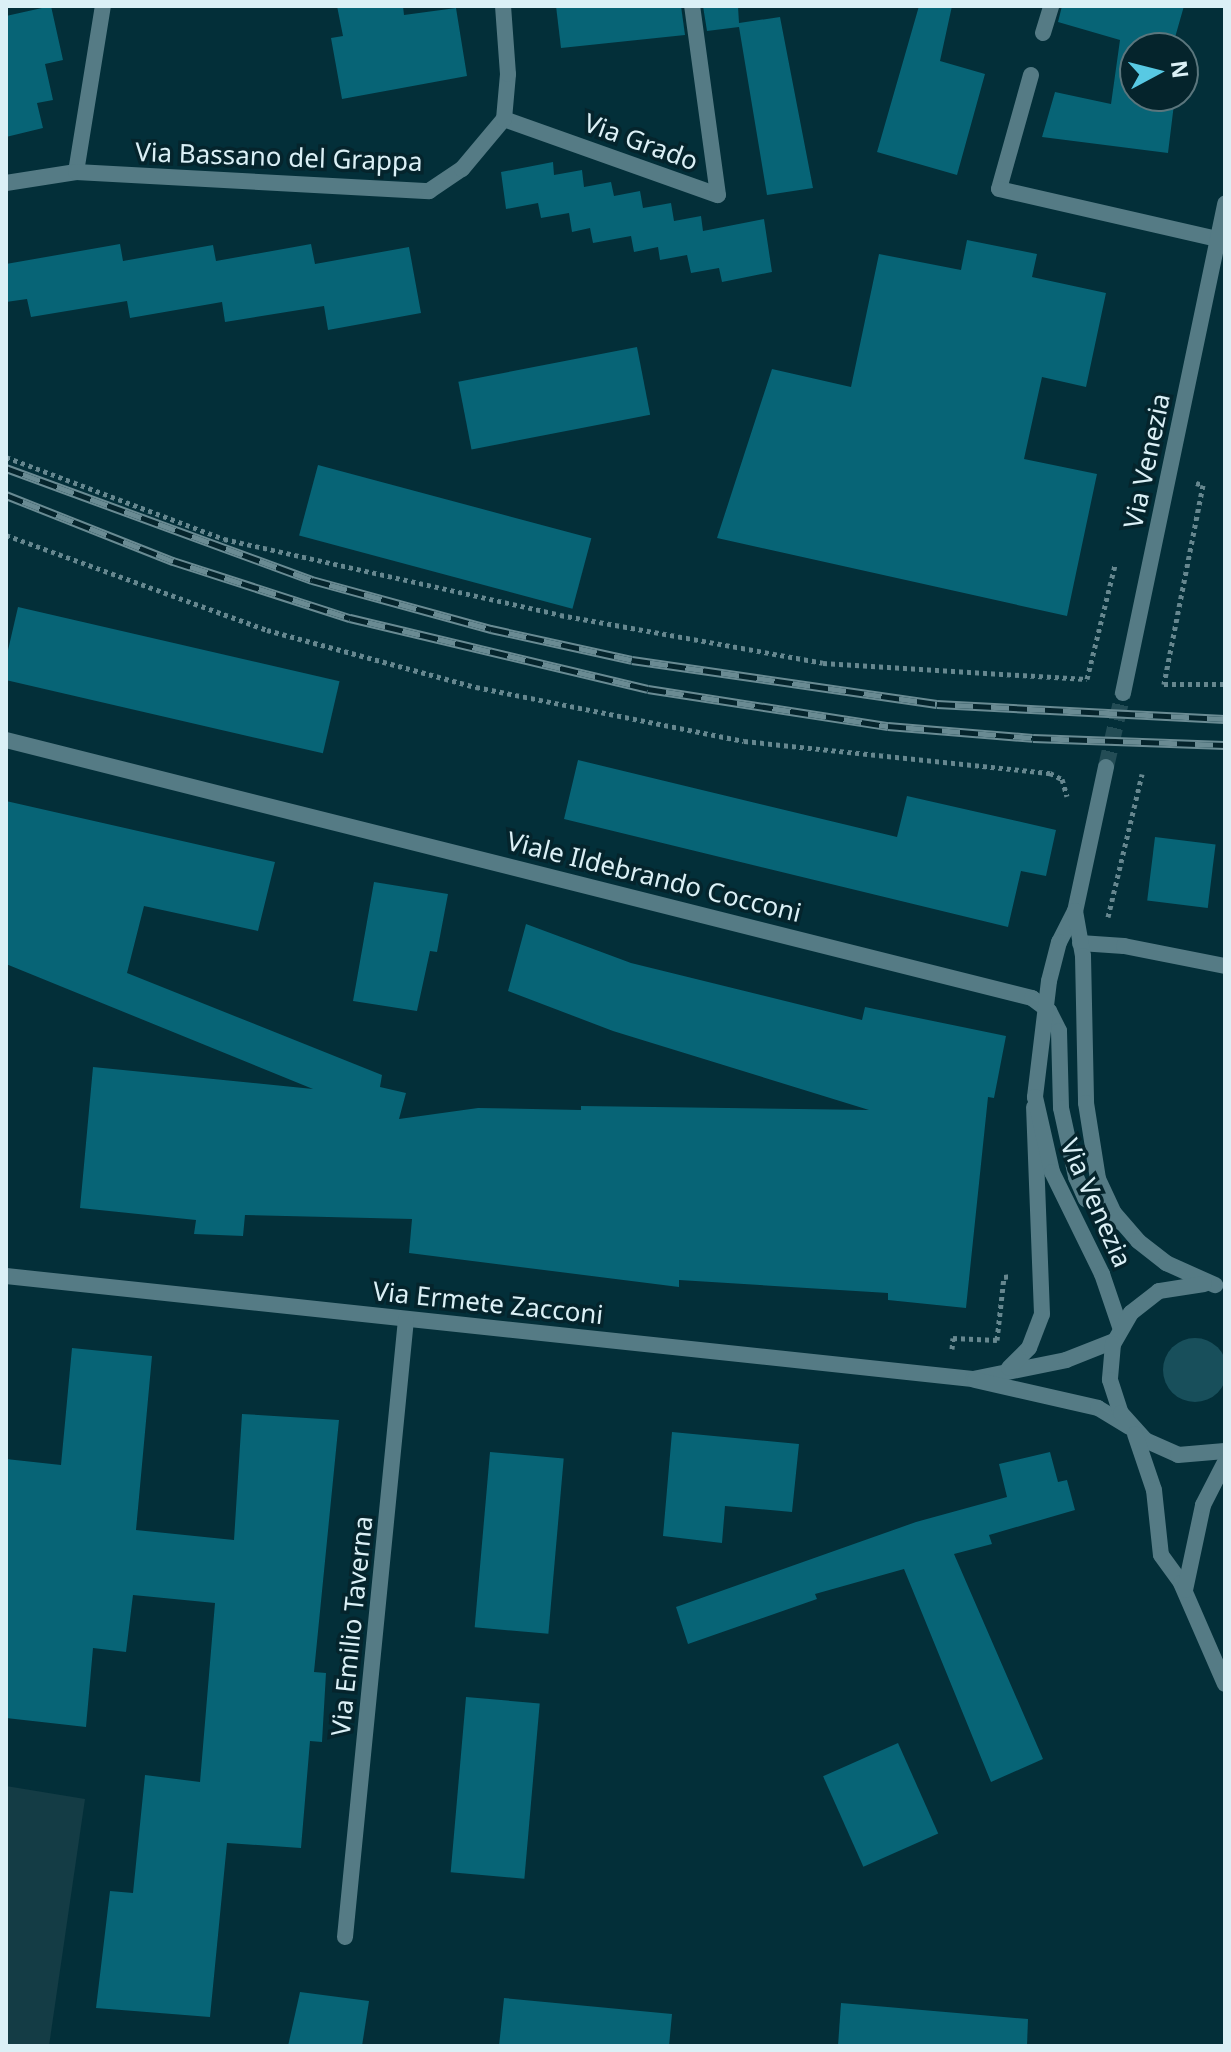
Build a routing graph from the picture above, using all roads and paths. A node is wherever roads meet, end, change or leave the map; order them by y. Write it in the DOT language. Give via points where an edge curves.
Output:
graph roads {
  1 [pos="103,6"];
  2 [pos="503,6"];
  3 [pos="692,6"];
  4 [pos="1051,6"];
  5 [pos="1043,33"];
  6 [pos="1031,75"];
  7 [pos="504,119"];
  8 [pos="76,172"];
  9 [pos="6,183"];
  10 [pos="1225,204"];
  11 [pos="1218,239"];
  12 [pos="6,457"];
  13 [pos="6,535"];
  14 [pos="1087,679"];
  15 [pos="1123,693"];
  16 [pos="6,740"];
  17 [pos="1106,767"];
  18 [pos="1142,774"];
  19 [pos="1067,811"];
  20 [pos="1075,911"];
  21 [pos="1108,918"];
  22 [pos="1080,943"];
  23 [pos="1107,943"];
  24 [pos="1225,966"];
  25 [pos="1044,1006"];
  26 [pos="1035,1085"];
  27 [pos="1126,1227"];
  28 [pos="6,1276"];
  29 [pos="1220,1287"];
  30 [pos="406,1319"];
  31 [pos="1117,1334"];
  32 [pos="1003,1370"];
  33 [pos="966,1378"];
  34 [pos="1131,1428"];
  35 [pos="1225,1451"];
  36 [pos="1225,1462"];
  37 [pos="1185,1596"];
  38 [pos="1225,1684"];
  39 [pos="345,1937"];
  1 -- 8 [label="street"];
  2 -- 7 [label="street" via="508,74"];
  3 -- 7 [label="street, Via Grado" via="718,195"];
  4 -- 5 [label="street"];
  6 -- 11 [label="street" via="999,189"];
  7 -- 8 [label="street, Via Bassano del Grappa" via="462,169 429,191"];
  8 -- 9 [label="street, Via Bassano del Grappa"];
  10 -- 11 [label="street, Via Venezia"];
  11 -- 15 [label="street, Via Venezia"];
  12 -- 14 [label="path" via="224,539 560,615 823,663"];
  13 -- 19 [label="path" via="267,630 549,704 837,754 1050,773 1065,784"];
  16 -- 25 [label="street, Viale Ildebrando Cocconi" via="1018,993"];
  17 -- 20 [label="street, Via Venezia"];
  18 -- 21 [label="path"];
  20 -- 21 [label="path"];
  20 -- 22 [label="street, Via Venezia"];
  20 -- 25 [label="street, Via Venezia" via="1059,942"];
  21 -- 23 [label="path"];
  22 -- 23 [label="street"];
  22 -- 27 [label="street, Via Venezia" via="1091,1151 1106,1198"];
  23 -- 24 [label="street"];
  25 -- 26 [label="street, Via Venezia"];
  25 -- 27 [label="street" via="1060,1038 1061,1108 1076,1177 1086,1199"];
  26 -- 31 [label="street, Via Venezia" via="1052,1172 1102,1274"];
  26 -- 32 [label="street" via="1042,1314 1029,1348"];
  27 -- 29 [label="street, Via Venezia" via="1166,1263"];
  28 -- 30 [label="street, Via Ermete Zacconi"];
  29 -- 31 [label="street, Via Venezia" via="1194,1283 1159,1291"];
  30 -- 33 [label="street, Via Ermete Zacconi"];
  30 -- 39 [label="street, Via Emilio Taverna"];
  31 -- 32 [label="street, Via Ermete Zacconi" via="1066,1360"];
  31 -- 34 [label="street, Via Venezia" via="1110,1380"];
  32 -- 33 [label="street, Via Ermete Zacconi"];
  33 -- 34 [label="street, Via Ermete Zacconi" via="1098,1408"];
  34 -- 35 [label="street" via="1178,1455"];
  34 -- 37 [label="street, Via Venezia" via="1154,1490 1161,1555"];
  36 -- 37 [label="street" via="1203,1505 1186,1568"];
  37 -- 38 [label="street, Via Venezia"];
}
